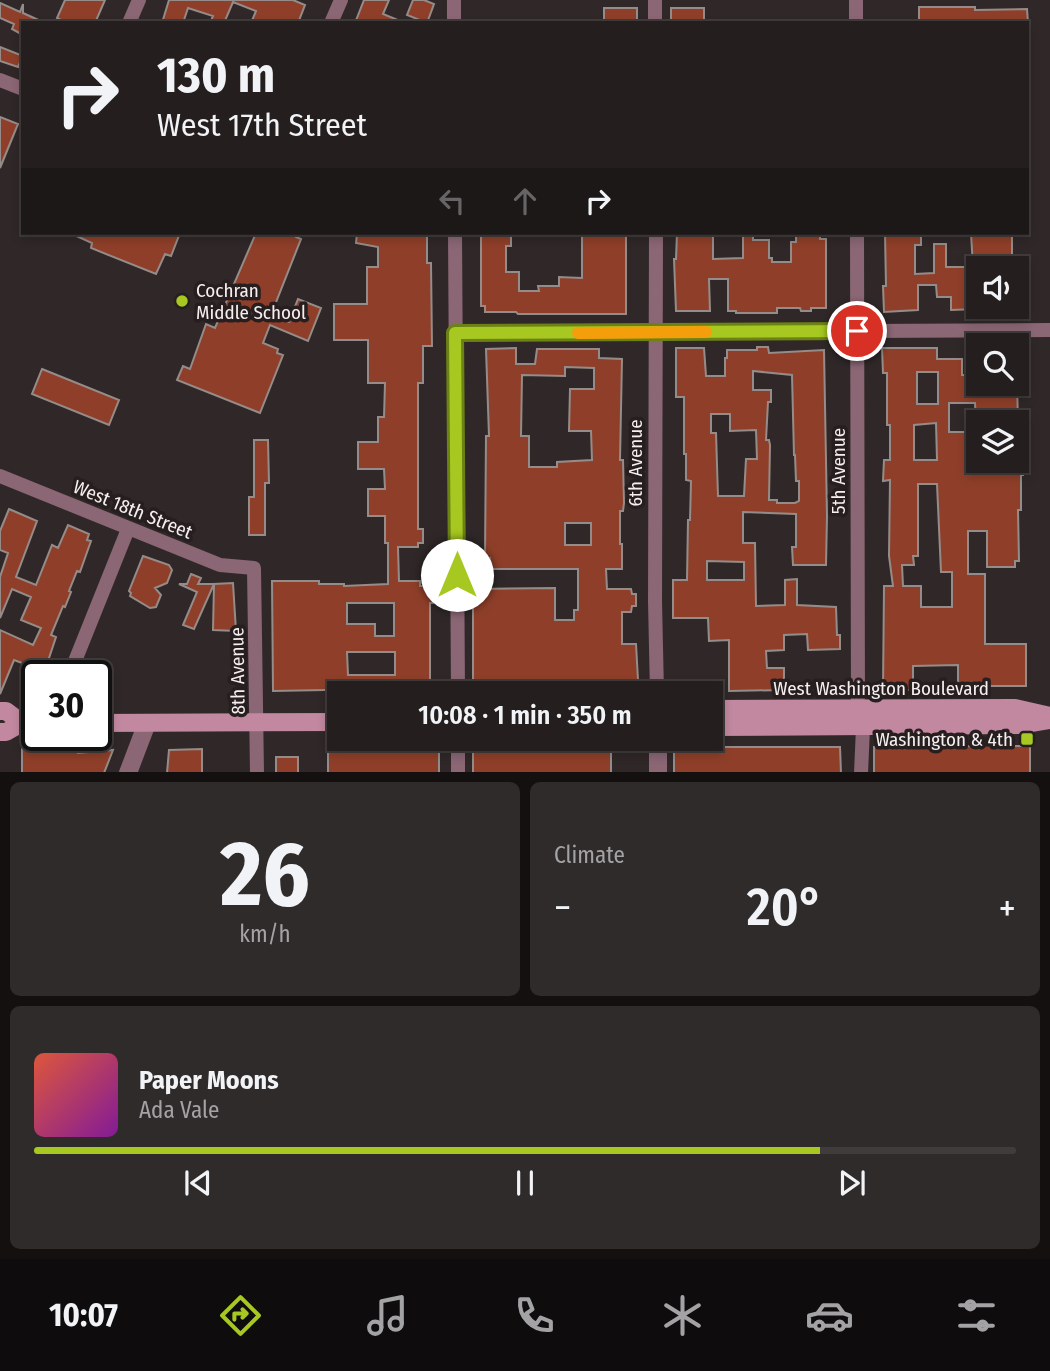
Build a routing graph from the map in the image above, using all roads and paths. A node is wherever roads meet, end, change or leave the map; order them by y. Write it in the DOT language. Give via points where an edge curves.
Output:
graph roads {
  1 [pos="139,0"];
  2 [pos="341,0"];
  3 [pos="454,0"];
  4 [pos="655,0"];
  5 [pos="856,0"];
  6 [pos="130,21"];
  7 [pos="332,21"];
  8 [pos="454,21"];
  9 [pos="655,21"];
  10 [pos="856,21"];
  11 [pos="0,80"];
  12 [pos="21,88"];
  13 [pos="455,235"];
  14 [pos="656,235"];
  15 [pos="857,235"];
  16 [pos="1050,330"];
  17 [pos="857,331"];
  18 [pos="455,333"];
  19 [pos="656,333"];
  20 [pos="0,476"];
  21 [pos="128,529"];
  22 [pos="254,568"];
  23 [pos="75,660"];
  24 [pos="458,681"];
  25 [pos="657,681"];
  26 [pos="723,709"];
  27 [pos="858,709"];
  28 [pos="0,711"];
  29 [pos="1050,718"];
  30 [pos="21,719"];
  31 [pos="257,722"];
  32 [pos="327,722"];
  33 [pos="112,723"];
  34 [pos="147,723"];
  35 [pos="21,726"];
  36 [pos="723,727"];
  37 [pos="863,728"];
  38 [pos="0,732"];
  39 [pos="458,751"];
  40 [pos="658,751"];
  41 [pos="128,772"];
  42 [pos="257,772"];
  43 [pos="458,772"];
  44 [pos="658,772"];
  45 [pos="861,772"];
  1 -- 6 [label="street"];
  2 -- 7 [label="street"];
  3 -- 8 [label="street"];
  4 -- 9 [label="street"];
  5 -- 10 [label="street"];
  11 -- 12 [label="street"];
  13 -- 18 [label="street"];
  14 -- 19 [label="street, 6th Avenue"];
  15 -- 17 [label="street, 5th Avenue"];
  16 -- 17 [label="street"];
  17 -- 19 [label="street"];
  17 -- 27 [label="street, 5th Avenue"];
  18 -- 19 [label="street"];
  18 -- 24 [label="street"];
  19 -- 25 [label="street, 6th Avenue"];
  20 -- 21 [label="street, West 18th Street"];
  21 -- 22 [label="street, West 18th Street" via="220,565"];
  21 -- 23 [label="street"];
  22 -- 31 [label="street, 8th Avenue"];
  26 -- 27 [label="main road, West Washington Boulevard"];
  27 -- 29 [label="main road, West Washington Boulevard" via="1015,708"];
  28 -- 30 [label="main road"];
  29 -- 37 [label="main road, West Washington Boulevard" via="1019,725"];
  31 -- 32 [label="main road"];
  31 -- 34 [label="main road"];
  31 -- 42 [label="street, 8th Avenue"];
  33 -- 34 [label="main road"];
  34 -- 41 [label="street"];
  35 -- 38 [label="main road"];
  36 -- 37 [label="main road, West Washington Boulevard"];
  37 -- 45 [label="street"];
  39 -- 43 [label="street"];
  40 -- 44 [label="street"];
}
